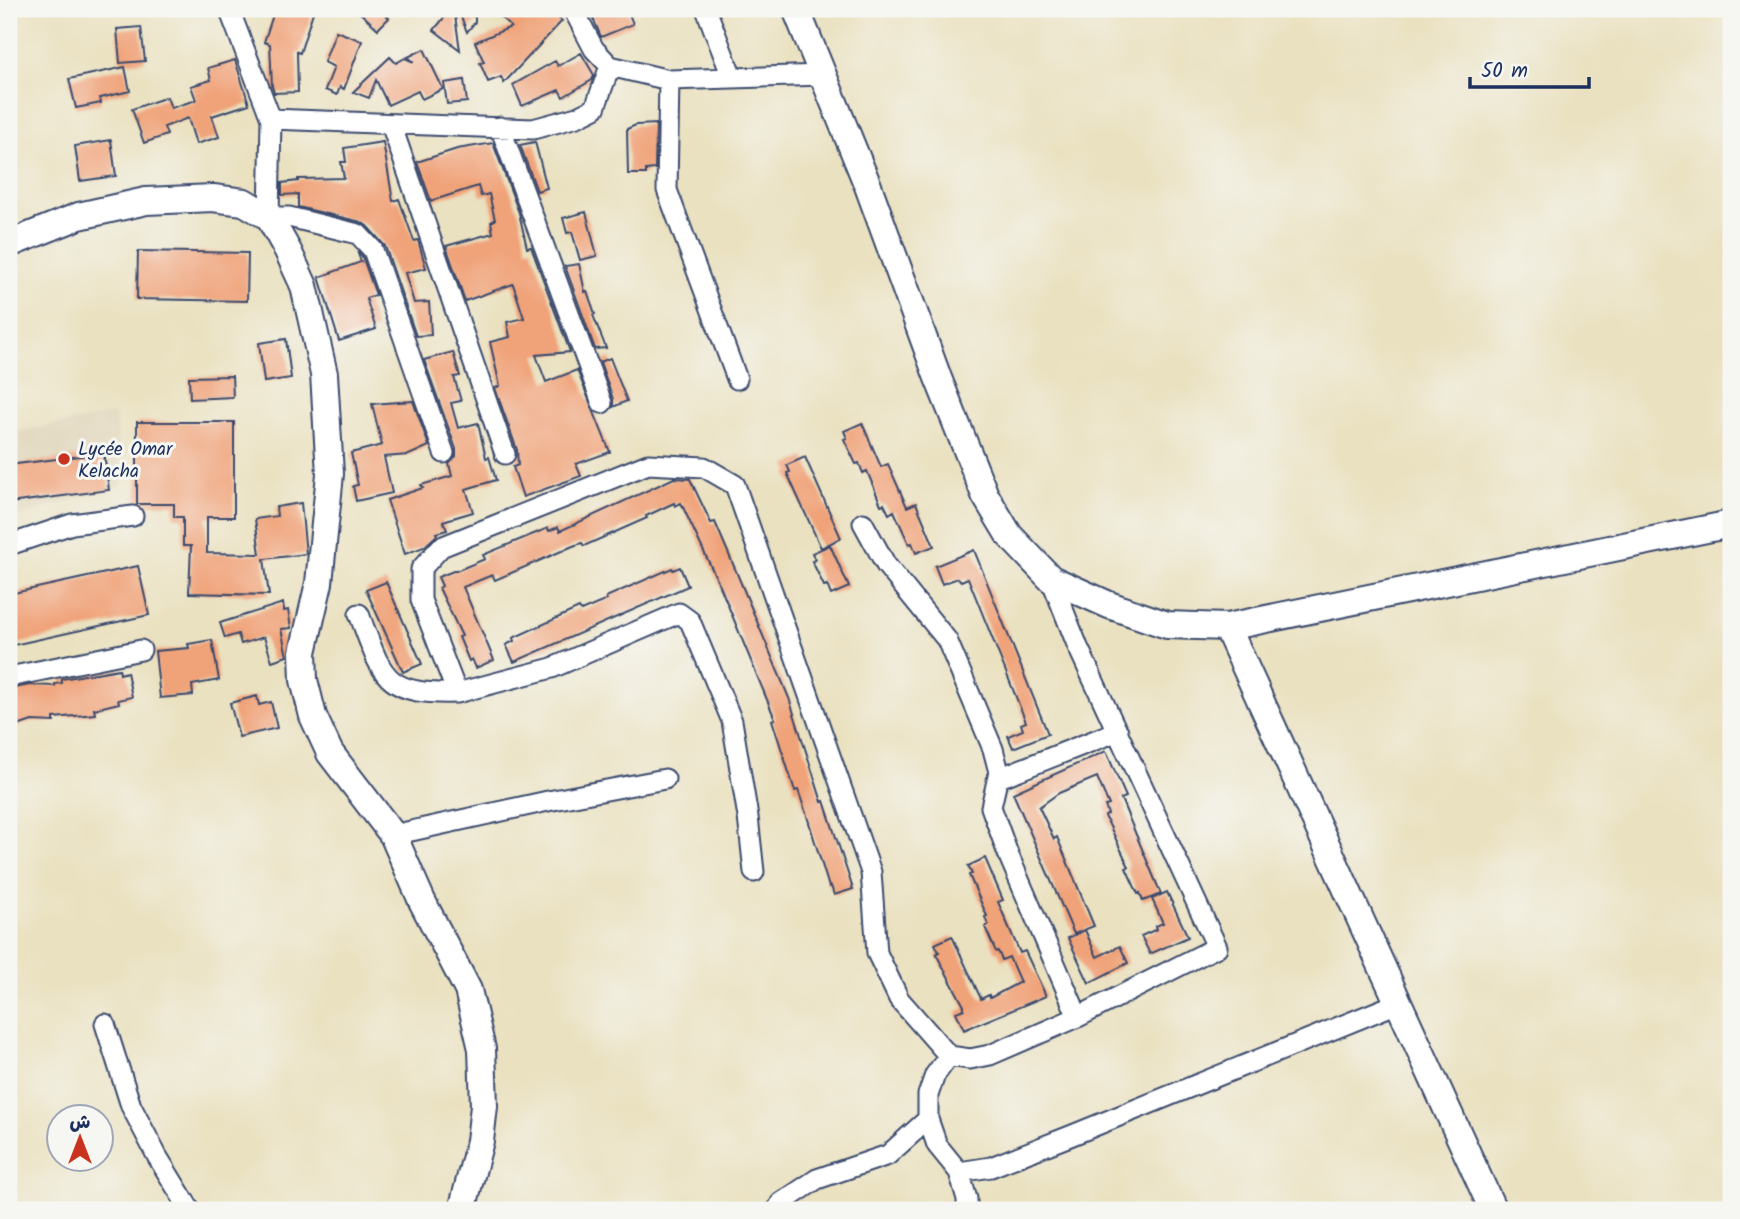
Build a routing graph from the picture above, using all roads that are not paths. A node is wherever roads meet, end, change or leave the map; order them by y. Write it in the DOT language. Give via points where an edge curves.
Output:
graph roads {
  1 [pos="229,9"];
  2 [pos="573,9"];
  3 [pos="706,9"];
  4 [pos="796,9"];
  5 [pos="610,66"];
  6 [pos="823,75"];
  7 [pos="732,77"];
  8 [pos="669,80"];
  9 [pos="271,119"];
  10 [pos="391,124"];
  11 [pos="499,128"];
  12 [pos="269,217"];
  13 [pos="9,244"];
  14 [pos="737,379"];
  15 [pos="602,403"];
  16 [pos="444,453"];
  17 [pos="505,454"];
  18 [pos="133,516"];
  19 [pos="863,523"];
  20 [pos="1731,524"];
  21 [pos="9,545"];
  22 [pos="1051,579"];
  23 [pos="359,614"];
  24 [pos="1227,627"];
  25 [pos="141,650"];
  26 [pos="9,677"];
  27 [pos="457,693"];
  28 [pos="1118,731"];
  29 [pos="999,778"];
  30 [pos="665,779"];
  31 [pos="393,835"];
  32 [pos="754,872"];
  33 [pos="1398,1003"];
  34 [pos="1079,1017"];
  35 [pos="106,1024"];
  36 [pos="949,1056"];
  37 [pos="928,1119"];
  38 [pos="959,1172"];
  39 [pos="190,1210"];
  40 [pos="462,1210"];
  41 [pos="776,1210"];
  42 [pos="967,1210"];
  43 [pos="1493,1210"];
  1 -- 9 [label="street"];
  2 -- 5 [label="street" via="594,48"];
  3 -- 7 [label="street"];
  4 -- 6 [label="main road"];
  5 -- 8 [label="street"];
  5 -- 11 [label="street" via="594,108 533,129"];
  6 -- 7 [label="street"];
  6 -- 22 [label="main road" via="985,495 1009,535"];
  7 -- 8 [label="street"];
  8 -- 14 [label="street" via="667,190"];
  9 -- 10 [label="street"];
  9 -- 12 [label="street"];
  10 -- 11 [label="street"];
  10 -- 17 [label="street"];
  11 -- 15 [label="street"];
  12 -- 13 [label="main road" via="244,202 213,198 146,201 79,216"];
  12 -- 16 [label="street" via="289,217 358,234 373,250"];
  12 -- 31 [label="main road" via="304,286 324,374 330,474 319,583 303,652 304,680 313,716 330,753"];
  18 -- 21 [label="street" via="72,524"];
  19 -- 29 [label="street" via="886,565 947,640 993,749"];
  20 -- 24 [label="main road"];
  22 -- 24 [label="main road" via="1167,625"];
  22 -- 28 [label="street"];
  23 -- 27 [label="street" via="380,669 401,688"];
  24 -- 33 [label="main road"];
  25 -- 26 [label="street"];
  27 -- 32 [label="street" via="552,668 679,612 690,621 732,721"];
  27 -- 36 [label="street" via="421,600 421,569 441,547 648,464 704,467 735,485 871,872 877,953 898,999"];
  28 -- 29 [label="street"];
  28 -- 34 [label="street" via="1217,947"];
  29 -- 34 [label="street" via="991,807"];
  30 -- 31 [label="street"];
  31 -- 40 [label="main road" via="468,990 482,1049 480,1141"];
  33 -- 38 [label="street" via="991,1167"];
  33 -- 43 [label="main road"];
  34 -- 36 [label="street" via="990,1055 970,1059"];
  35 -- 39 [label="street" via="131,1106"];
  36 -- 37 [label="street" via="928,1095"];
  37 -- 38 [label="street" via="937,1145"];
  37 -- 41 [label="street" via="888,1155 817,1179"];
  38 -- 42 [label="street"];
}
